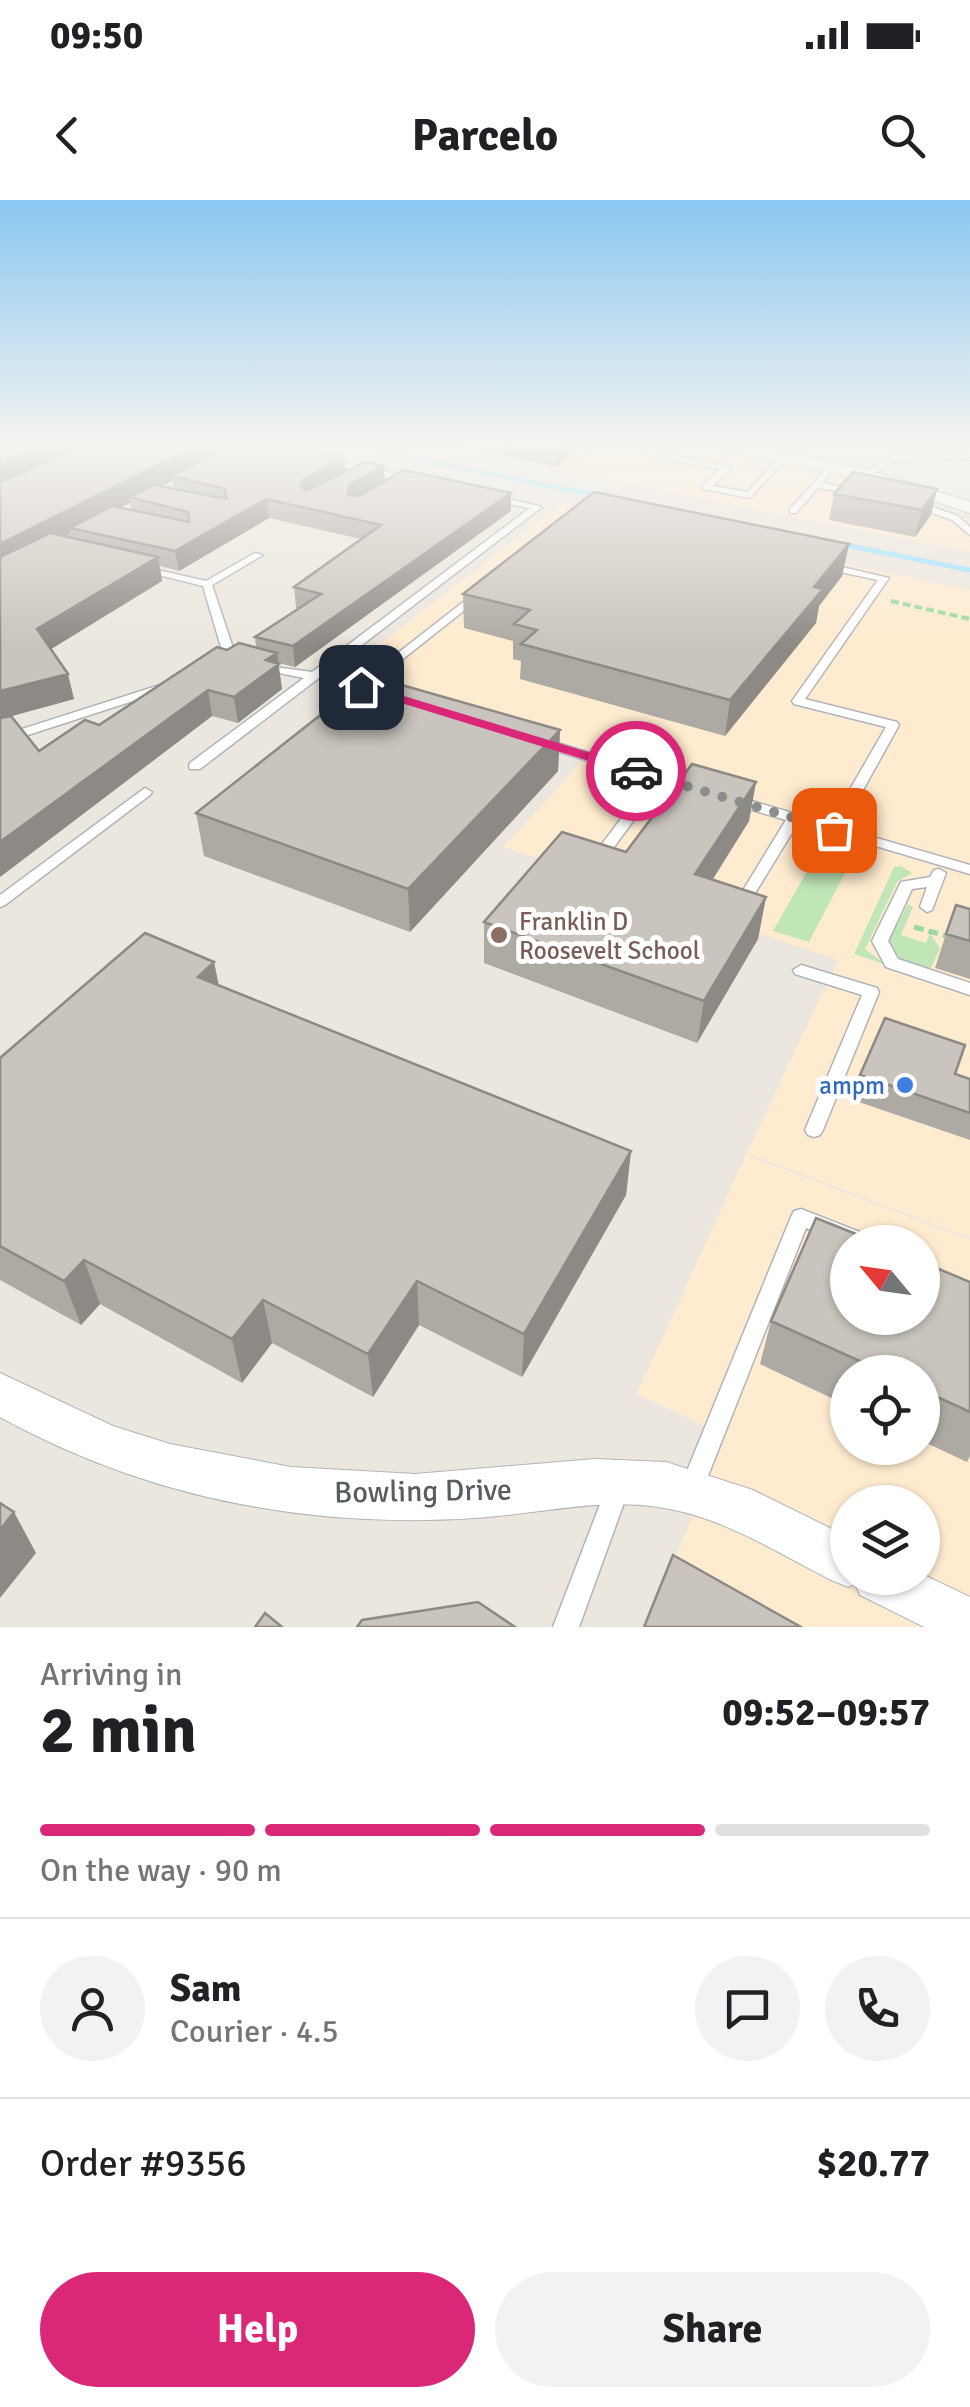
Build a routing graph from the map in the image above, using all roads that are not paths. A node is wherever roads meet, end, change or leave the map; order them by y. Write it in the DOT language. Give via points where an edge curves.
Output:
graph roads {
  1 [pos="528,514"];
  2 [pos="941,514"];
  3 [pos="970,532"];
  4 [pos="258,555"];
  5 [pos="809,562"];
  6 [pos="131,567"];
  7 [pos="494,583"];
  8 [pos="206,584"];
  9 [pos="230,657"];
  10 [pos="216,664"];
  11 [pos="314,676"];
  12 [pos="176,684"];
  13 [pos="379,692"];
  14 [pos="525,737"];
  15 [pos="0,740"];
  16 [pos="196,766"];
  17 [pos="658,778"];
  18 [pos="145,792"];
  19 [pos="706,792"];
  20 [pos="724,798"];
  21 [pos="794,818"];
  22 [pos="834,830"];
  23 [pos="601,855"];
  24 [pos="942,862"];
  25 [pos="970,870"];
  26 [pos="936,881"];
  27 [pos="0,902"];
  28 [pos="741,905"];
  29 [pos="926,907"];
  30 [pos="801,970"];
  31 [pos="970,989"];
  32 [pos="814,1130"];
  33 [pos="830,1229"];
  34 [pos="0,1394"];
  35 [pos="620,1480"];
  36 [pos="690,1492"];
  37 [pos="830,1554"];
  38 [pos="897,1595"];
  39 [pos="920,1614"];
  40 [pos="970,1623"];
  41 [pos="566,1627"];
  1 -- 11 [label="lane"];
  2 -- 3 [label="lane"];
  4 -- 8 [label="lane"];
  5 -- 22 [label="lane" via="884,578 798,701 893,725"];
  6 -- 8 [label="lane"];
  7 -- 13 [label="lane" via="361,687"];
  8 -- 9 [label="lane"];
  9 -- 10 [label="lane"];
  9 -- 11 [label="lane"];
  11 -- 16 [label="lane"];
  12 -- 15 [label="lane"];
  14 -- 17 [label="lane"];
  17 -- 19 [label="lane"];
  17 -- 23 [label="lane"];
  18 -- 27 [label="lane"];
  20 -- 21 [label="lane"];
  21 -- 22 [label="lane"];
  21 -- 28 [label="lane"];
  22 -- 24 [label="lane"];
  24 -- 25 [label="lane"];
  24 -- 26 [label="lane"];
  26 -- 29 [label="lane"];
  26 -- 31 [label="lane" via="906,886 880,940 892,963"];
  30 -- 32 [label="lane" via="871,992"];
  33 -- 36 [label="lane" via="802,1218"];
  34 -- 35 [label="street, Bowling Drive" via="109,1447 194,1474 286,1490 459,1496"];
  35 -- 36 [label="street, Bowling Drive"];
  35 -- 41 [label="lane"];
  36 -- 37 [label="street, Bowling Drive"];
  38 -- 39 [label="street"];
  39 -- 40 [label="street"];
}
